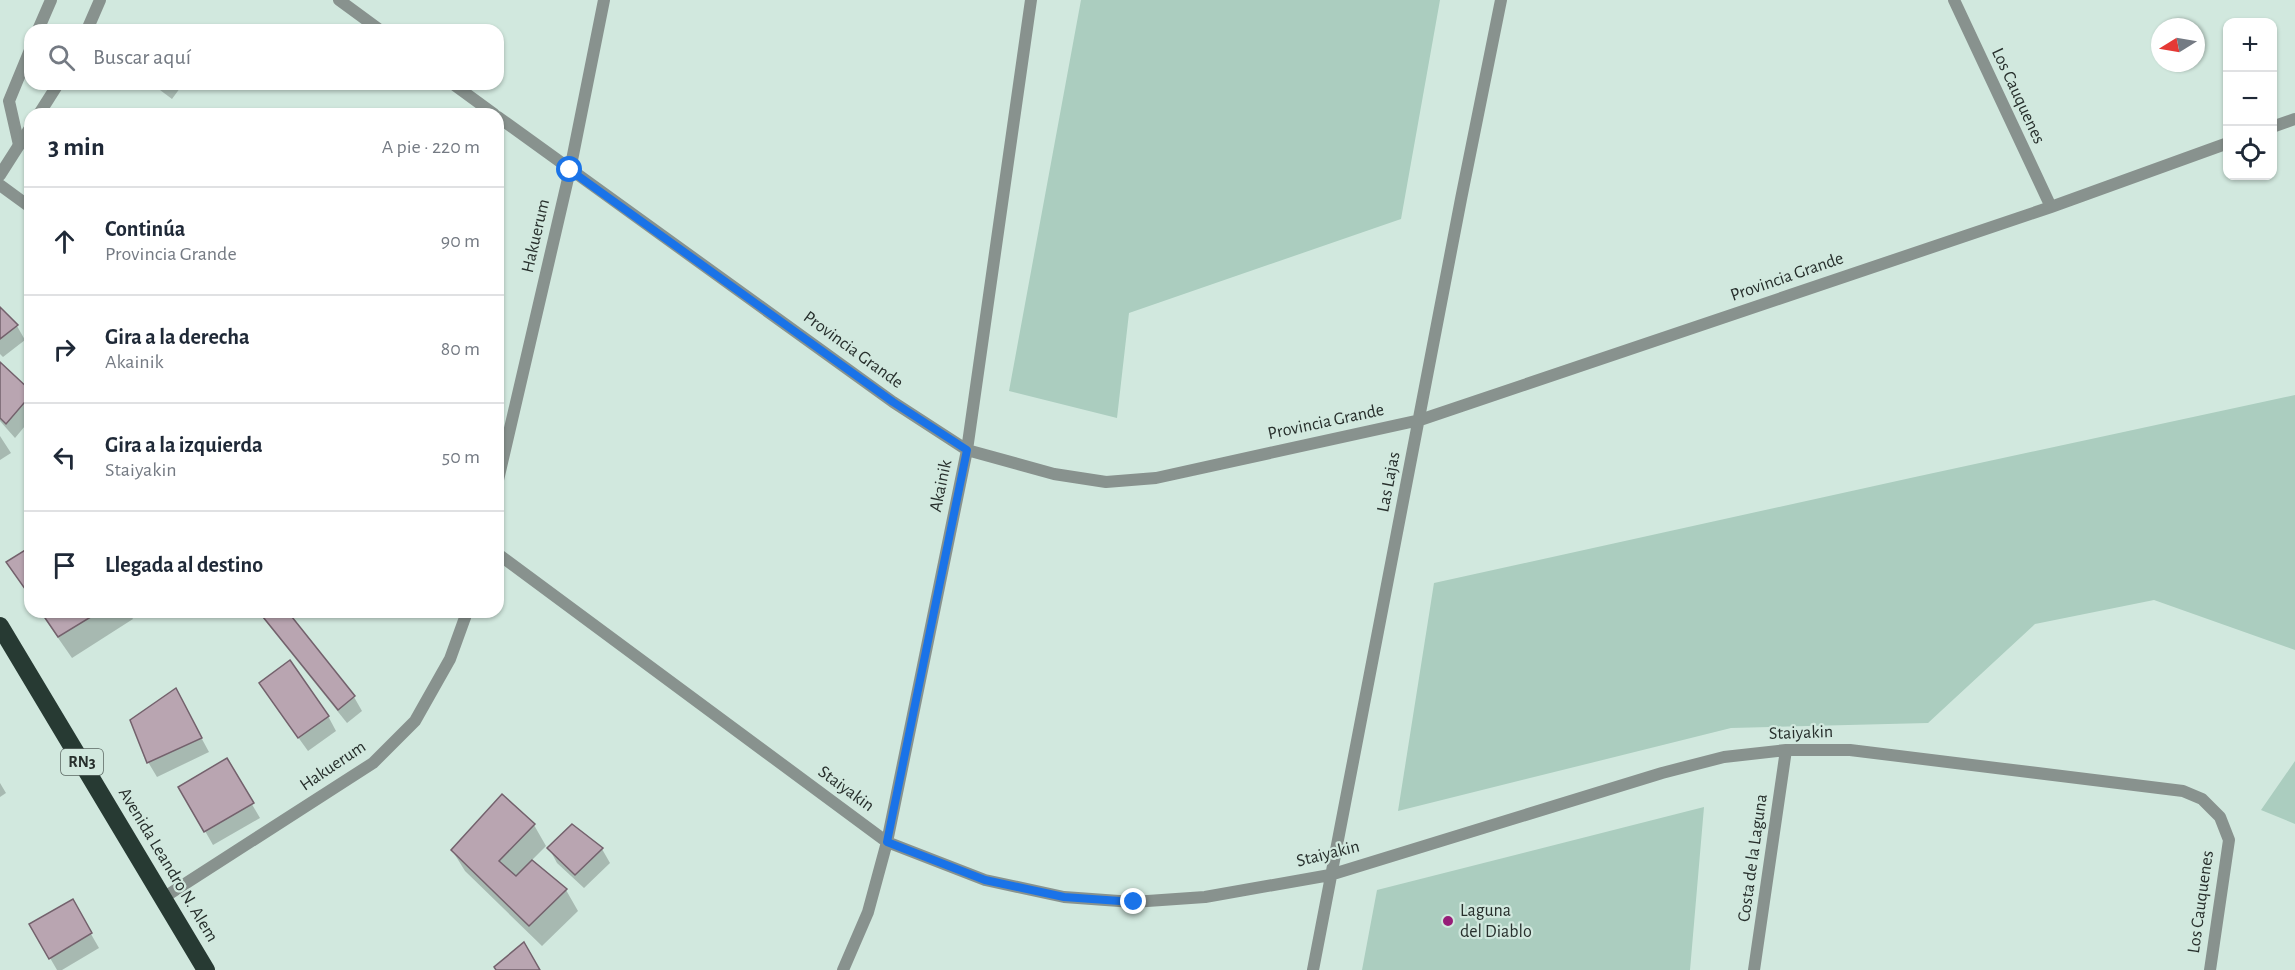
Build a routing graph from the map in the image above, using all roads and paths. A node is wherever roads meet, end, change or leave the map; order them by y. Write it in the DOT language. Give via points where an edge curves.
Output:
graph roads {
  1 [pos="51,0"];
  2 [pos="100,0"];
  3 [pos="339,0"];
  4 [pos="604,0"];
  5 [pos="1031,0"];
  6 [pos="1501,0"];
  7 [pos="1954,0"];
  8 [pos="41,24"];
  9 [pos="90,24"];
  10 [pos="372,24"];
  11 [pos="24,65"];
  12 [pos="54,90"];
  13 [pos="461,90"];
  14 [pos="43,108"];
  15 [pos="486,108"];
  16 [pos="2295,118"];
  17 [pos="504,121"];
  18 [pos="2275,126"];
  19 [pos="24,137"];
  20 [pos="19,145"];
  21 [pos="2223,145"];
  22 [pos="570,170"];
  23 [pos="0,175"];
  24 [pos="0,185"];
  25 [pos="24,203"];
  26 [pos="2051,207"];
  27 [pos="1420,420"];
  28 [pos="967,450"];
  29 [pos="504,454"];
  30 [pos="504,558"];
  31 [pos="465,618"];
  32 [pos="0,627"];
  33 [pos="1786,750"];
  34 [pos="2229,840"];
  35 [pos="887,842"];
  36 [pos="1330,875"];
  37 [pos="163,898"];
  38 [pos="206,970"];
  39 [pos="843,970"];
  40 [pos="1313,970"];
  41 [pos="1754,970"];
  42 [pos="2210,970"];
  1 -- 8 [label="street"];
  2 -- 9 [label="street"];
  3 -- 10 [label="street"];
  4 -- 22 [label="street, Hakuerum"];
  5 -- 28 [label="street, Akainik"];
  6 -- 27 [label="street, Las Lajas"];
  7 -- 26 [label="street, Los Cauquenes"];
  11 -- 20 [label="street" via="9,101"];
  12 -- 14 [label="street"];
  13 -- 15 [label="street"];
  16 -- 18 [label="street"];
  17 -- 22 [label="street, Provincia Grande"];
  19 -- 20 [label="street"];
  20 -- 23 [label="street"];
  21 -- 26 [label="street, Provincia Grande"];
  22 -- 28 [label="street, Provincia Grande" via="893,402"];
  22 -- 29 [label="street, Hakuerum"];
  24 -- 25 [label="street"];
  26 -- 27 [label="street, Provincia Grande"];
  27 -- 28 [label="street, Provincia Grande" via="1156,478 1106,482 1054,474"];
  27 -- 36 [label="street, Las Lajas"];
  28 -- 35 [label="street, Akainik"];
  30 -- 35 [label="street, Staiyakin"];
  31 -- 37 [label="street, Hakuerum" via="450,659 415,720 373,763"];
  32 -- 37 [label="highway, Avenida Leandro N. Alem / RN3"];
  33 -- 34 [label="street, Staiyakin" via="1850,750 2183,791 2202,799 2220,817"];
  33 -- 36 [label="street, Staiyakin" via="1724,757 1662,773"];
  33 -- 41 [label="street, Costa de la Laguna"];
  34 -- 42 [label="street, Los Cauquenes"];
  35 -- 36 [label="street, Staiyakin" via="985,880 1064,897 1134,902 1205,897"];
  35 -- 39 [label="street, Akainik" via="868,912"];
  36 -- 40 [label="street, Las Lajas"];
  37 -- 38 [label="highway, Avenida Leandro N. Alem / RN3"];
}
